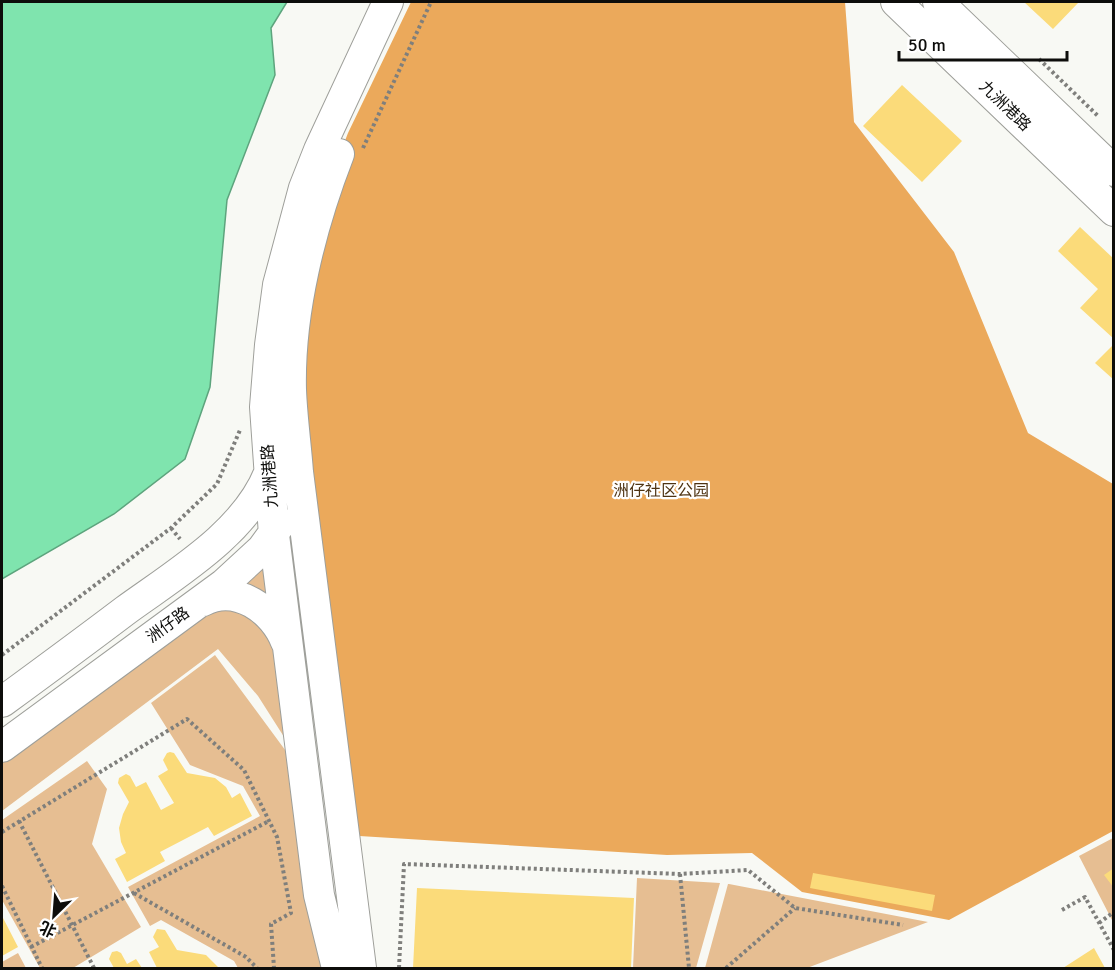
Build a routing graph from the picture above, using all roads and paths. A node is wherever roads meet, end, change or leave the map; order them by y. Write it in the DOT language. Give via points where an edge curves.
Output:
graph roads {
  1 [pos="388,2"];
  2 [pos="411,2"];
  3 [pos="431,2"];
  4 [pos="896,2"];
  5 [pos="938,2"];
  6 [pos="362,151"];
  7 [pos="1113,171"];
  8 [pos="1113,211"];
  9 [pos="244,421"];
  10 [pos="284,473"];
  11 [pos="274,535"];
  12 [pos="194,560"];
  13 [pos="314,598"];
  14 [pos="195,605"];
  15 [pos="289,651"];
  16 [pos="2,655"];
  17 [pos="2,702"];
  18 [pos="2,747"];
  19 [pos="19,821"];
  20 [pos="269,821"];
  21 [pos="2,832"];
  22 [pos="680,874"];
  23 [pos="2,886"];
  24 [pos="134,893"];
  25 [pos="795,908"];
  26 [pos="1062,910"];
  27 [pos="1113,912"];
  28 [pos="1099,923"];
  29 [pos="73,925"];
  30 [pos="903,925"];
  31 [pos="31,947"];
  32 [pos="1113,950"];
  33 [pos="42,969"];
  34 [pos="94,969"];
  35 [pos="257,969"];
  36 [pos="274,969"];
  37 [pos="337,969"];
  38 [pos="361,969"];
  39 [pos="399,969"];
  40 [pos="689,969"];
  41 [pos="726,969"];
  1 -- 10 [label="street, 九洲港路" via="304,188 279,285 265,406"];
  2 -- 10 [label="street, 九洲港路" via="347,133 314,229 294,331"];
  3 -- 6 [label="path"];
  4 -- 8 [label="street, 九洲港路"];
  5 -- 7 [label="street, 九洲港路"];
  9 -- 16 [label="path" via="217,484 171,528"];
  10 -- 11 [label="street, 洲仔路" via="290,504"];
  10 -- 12 [label="street"];
  10 -- 13 [label="street, 九洲港路"];
  11 -- 12 [label="street" via="248,533"];
  11 -- 13 [label="street" via="290,545 302,563"];
  11 -- 14 [label="street, 洲仔路" via="244,566"];
  11 -- 15 [label="street"];
  12 -- 17 [label="street"];
  13 -- 38 [label="street, 九洲港路"];
  14 -- 15 [label="street" via="223,594 246,599 276,623"];
  14 -- 18 [label="street, 洲仔路"];
  15 -- 37 [label="street" via="319,895"];
  19 -- 20 [label="path" via="187,719 244,770"];
  19 -- 21 [label="path"];
  19 -- 29 [label="path"];
  20 -- 24 [label="path"];
  20 -- 36 [label="path" via="277,837 291,913 271,924"];
  22 -- 25 [label="path" via="748,870"];
  22 -- 39 [label="path" via="404,864"];
  22 -- 40 [label="path"];
  23 -- 31 [label="path"];
  24 -- 29 [label="path"];
  24 -- 35 [label="path" via="246,957"];
  25 -- 30 [label="path"];
  25 -- 41 [label="path"];
  26 -- 28 [label="path" via="1085,897"];
  27 -- 28 [label="path"];
  28 -- 32 [label="path"];
  29 -- 31 [label="path"];
  29 -- 34 [label="path"];
  31 -- 33 [label="path"];
}
